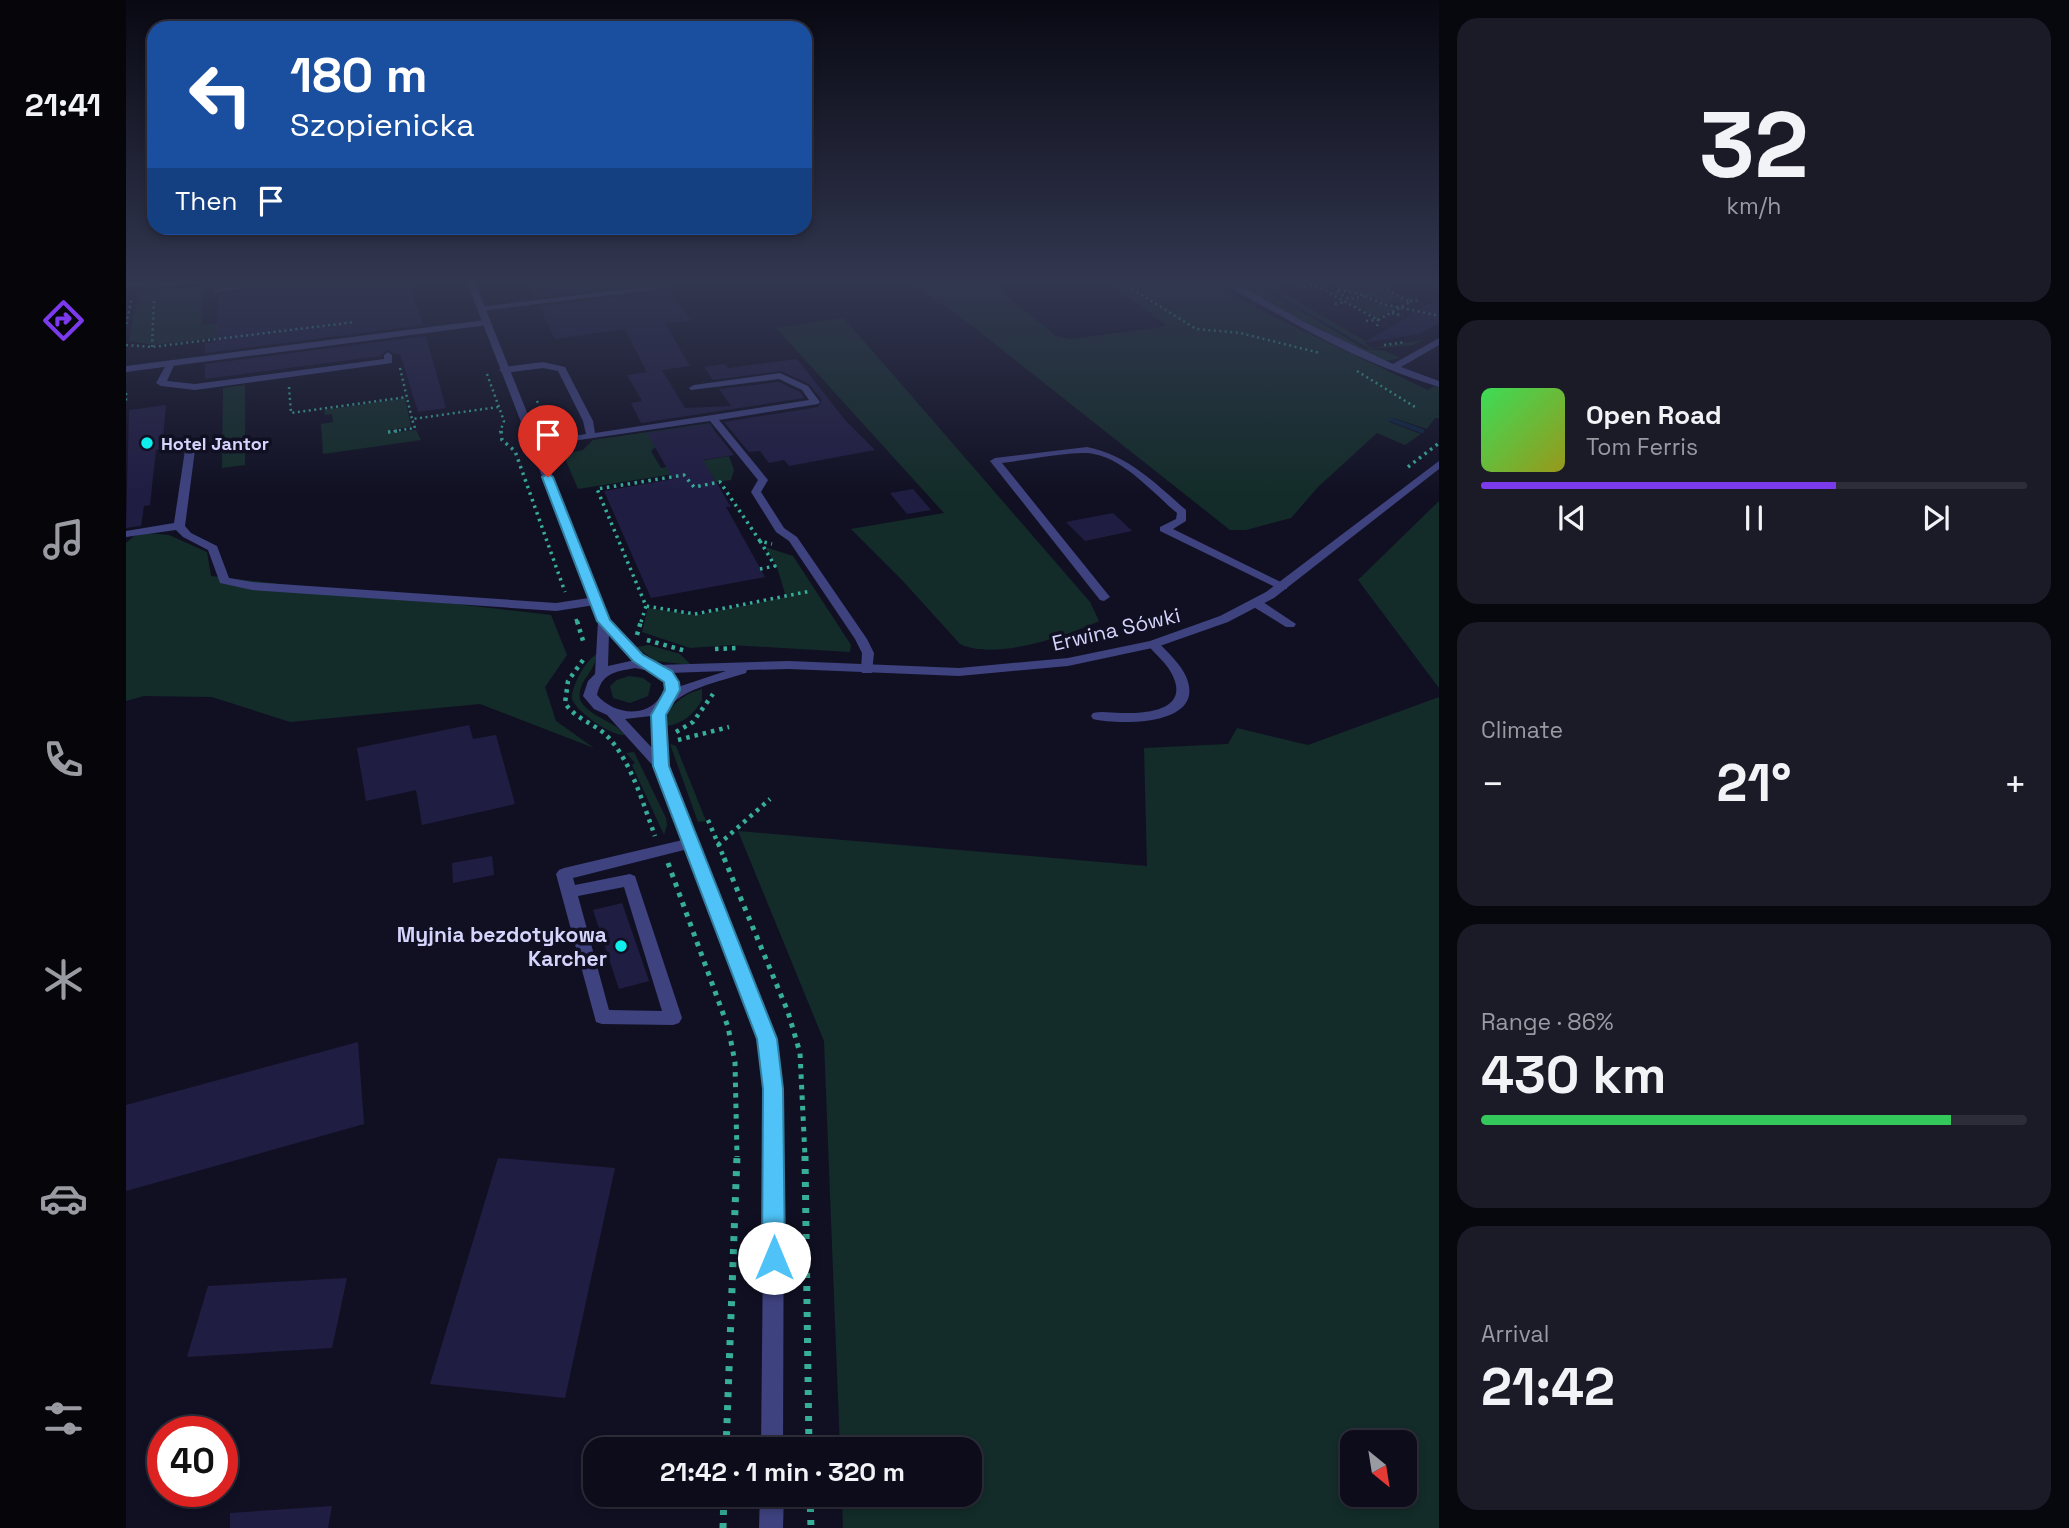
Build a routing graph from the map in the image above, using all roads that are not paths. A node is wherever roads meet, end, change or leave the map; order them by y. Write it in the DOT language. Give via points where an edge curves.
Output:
graph roads {
  1 [pos="351,351"];
  2 [pos="387,351"];
  3 [pos="496,351"];
  4 [pos="1358,351"];
  5 [pos="1421,351"];
  6 [pos="171,363"];
  7 [pos="1393,368"];
  8 [pos="126,369"];
  9 [pos="503,370"];
  10 [pos="1439,384"];
  11 [pos="694,388"];
  12 [pos="713,418"];
  13 [pos="591,436"];
  14 [pos="535,445"];
  15 [pos="190,450"];
  16 [pos="1439,464"];
  17 [pos="180,526"];
  18 [pos="126,534"];
  19 [pos="1283,587"];
  20 [pos="1104,597"];
  21 [pos="595,601"];
  22 [pos="1256,603"];
  23 [pos="604,621"];
  24 [pos="1290,624"];
  25 [pos="1153,644"];
  26 [pos="749,666"];
  27 [pos="653,667"];
  28 [pos="867,670"];
  29 [pos="601,674"];
  30 [pos="665,702"];
  31 [pos="612,713"];
  32 [pos="1098,716"];
  33 [pos="661,766"];
  34 [pos="691,843"];
  35 [pos="569,892"];
  36 [pos="772,1437"];
  37 [pos="772,1507"];
  38 [pos="771,1528"];
  1 -- 6 [label="street"];
  2 -- 6 [label="street" via="389,361 195,387 160,383"];
  3 -- 9 [label="street"];
  4 -- 7 [label="street"];
  5 -- 7 [label="street"];
  6 -- 8 [label="street"];
  7 -- 10 [label="street"];
  9 -- 13 [label="street" via="543,365 562,369"];
  9 -- 14 [label="street"];
  11 -- 12 [label="street" via="780,376 805,388 815,402"];
  12 -- 13 [label="street"];
  12 -- 28 [label="street" via="763,480 756,492 861,639"];
  13 -- 14 [label="street"];
  14 -- 21 [label="street"];
  15 -- 17 [label="street"];
  16 -- 19 [label="street, Erwina Sówki"];
  17 -- 18 [label="street"];
  17 -- 21 [label="street" via="187,535 213,548 224,581 542,607"];
  19 -- 20 [label="street" via="1164,529 1181,520 1182,512 1102,451 995,461"];
  19 -- 22 [label="street, Erwina Sówki"];
  21 -- 23 [label="street"];
  22 -- 24 [label="street"];
  22 -- 25 [label="street, Erwina Sówki" via="1198,630"];
  23 -- 27 [label="street"];
  23 -- 29 [label="street"];
  25 -- 28 [label="street, Erwina Sówki" via="1020,668"];
  25 -- 32 [label="street" via="1182,674 1185,692 1179,703 1149,718"];
  26 -- 27 [label="street, Erwina Sówki"];
  26 -- 28 [label="street, Erwina Sówki"];
  26 -- 30 [label="street, Erwina Sówki" via="682,690"];
  27 -- 29 [label="street" via="621,665"];
  27 -- 30 [label="street" via="672,682"];
  29 -- 31 [label="street" via="590,688 590,696 601,709"];
  30 -- 31 [label="street" via="637,715"];
  30 -- 33 [label="street" via="658,715"];
  31 -- 33 [label="street"];
  33 -- 34 [label="street"];
  34 -- 35 [label="street" via="665,857 564,874"];
  34 -- 36 [label="street" via="767,1039 774,1155"];
  35 -- 35 [label="street" via="602,1017 673,1018 630,880"];
  37 -- 38 [label="street"];
}
